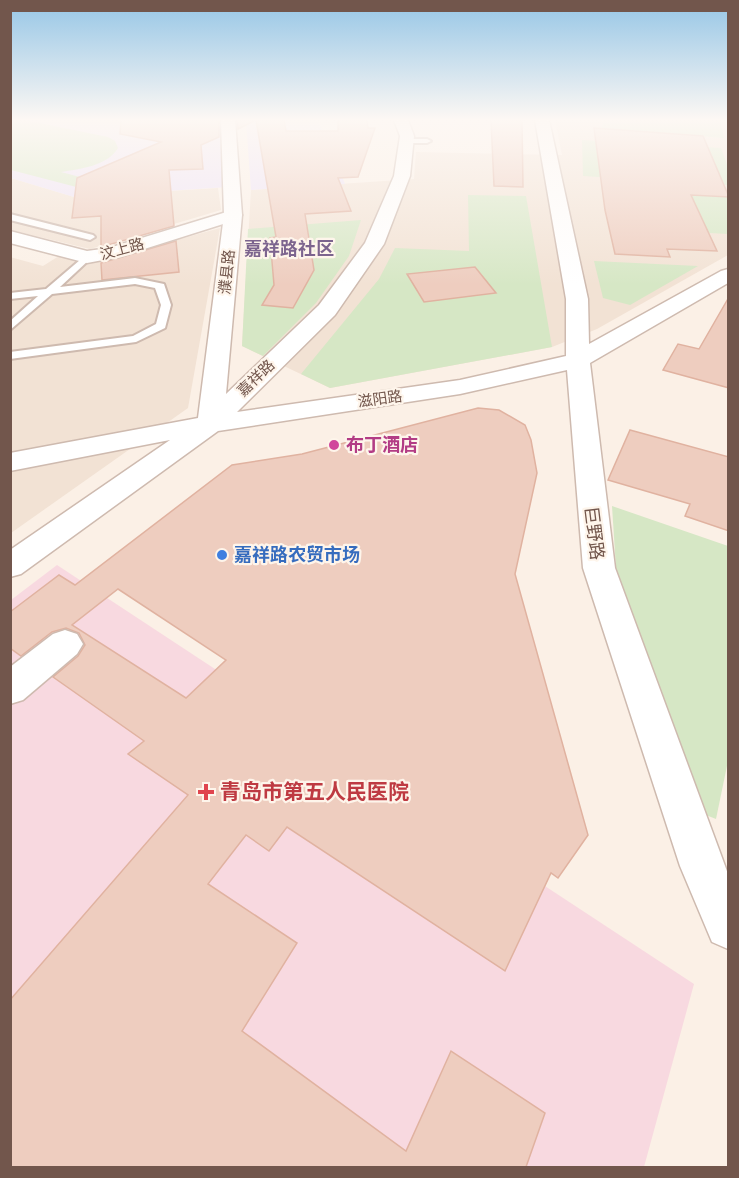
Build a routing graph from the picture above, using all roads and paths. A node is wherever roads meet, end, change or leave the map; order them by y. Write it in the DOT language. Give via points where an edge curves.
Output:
graph roads {
  1 [pos="231,175"];
  2 [pos="402,175"];
  3 [pos="553,175"];
  4 [pos="233,215"];
  5 [pos="10,217"];
  6 [pos="10,237"];
  7 [pos="90,237"];
  8 [pos="87,257"];
  9 [pos="729,275"];
  10 [pos="49,291"];
  11 [pos="10,296"];
  12 [pos="10,327"];
  13 [pos="10,356"];
  14 [pos="578,360"];
  15 [pos="210,424"];
  16 [pos="10,462"];
  17 [pos="10,566"];
  18 [pos="65,644"];
  19 [pos="10,689"];
  20 [pos="729,927"];
  1 -- 4 [label="street, 濮县路"];
  2 -- 15 [label="street, 嘉祥路" via="374,244 327,310"];
  3 -- 14 [label="street, 巨野路" via="577,298"];
  4 -- 8 [label="street, 汶上路" via="112,253"];
  4 -- 15 [label="street, 濮县路"];
  5 -- 7 [label="lane"];
  6 -- 8 [label="street, 汶上路"];
  8 -- 10 [label="lane"];
  9 -- 14 [label="street, 滋阳路"];
  10 -- 11 [label="lane"];
  10 -- 12 [label="lane"];
  10 -- 13 [label="lane" via="135,280 160,286 166,305 161,326 136,339"];
  14 -- 15 [label="street, 滋阳路" via="460,387"];
  14 -- 20 [label="street, 巨野路" via="599,568 702,866"];
  15 -- 16 [label="street, 滋阳路"];
  15 -- 17 [label="street, 嘉祥路"];
  18 -- 19 [label="street"];
}
